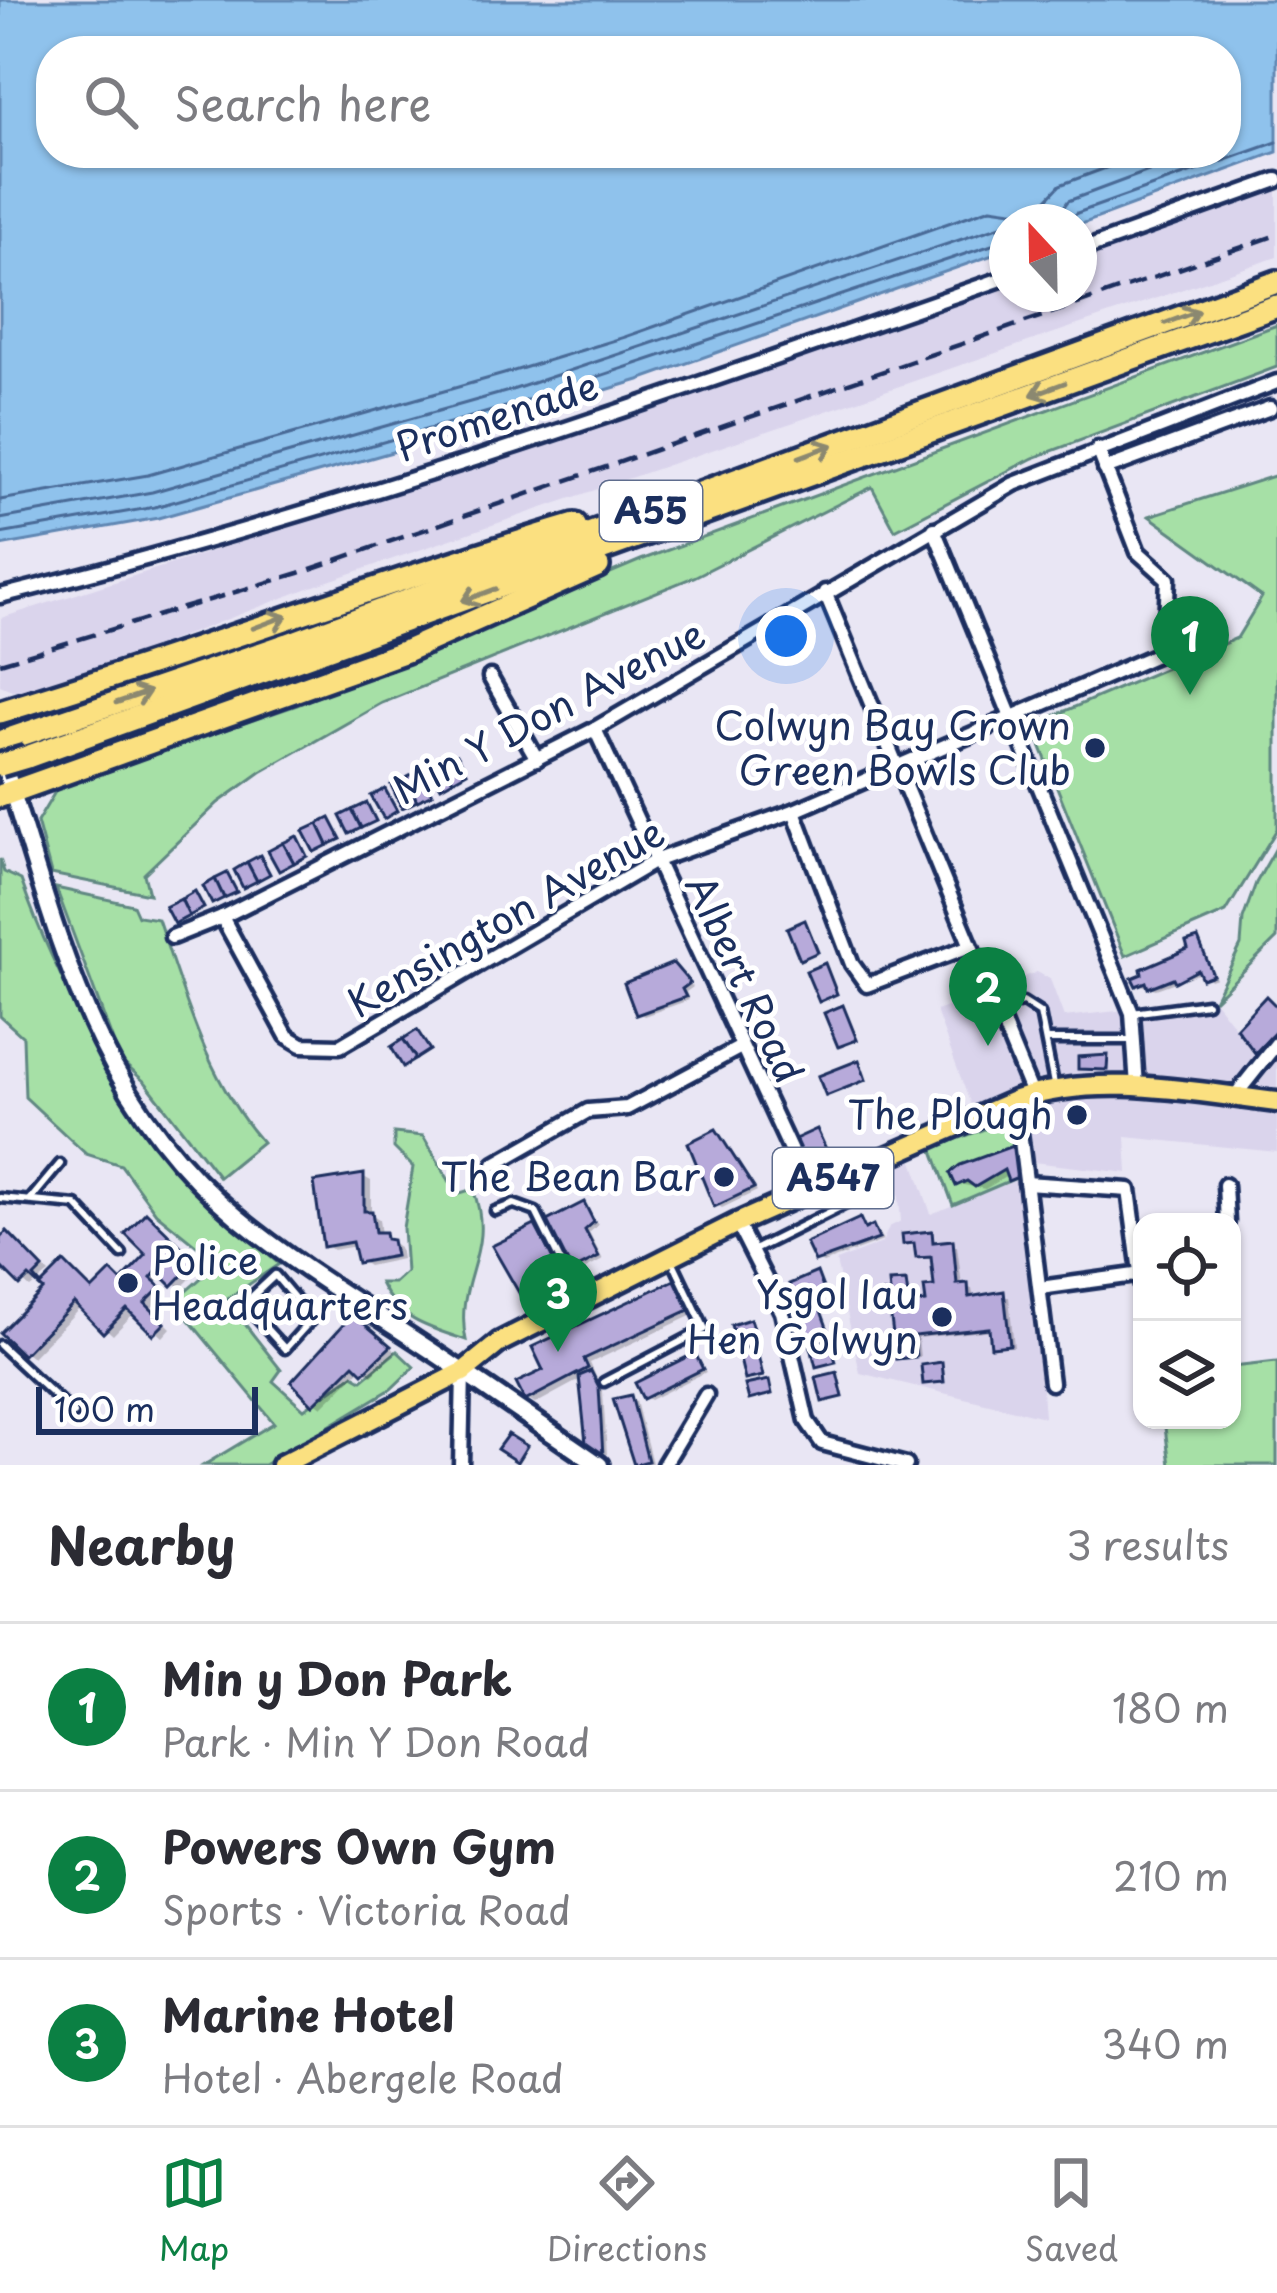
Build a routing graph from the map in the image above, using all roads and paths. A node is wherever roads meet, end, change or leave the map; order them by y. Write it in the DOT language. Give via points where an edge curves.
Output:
graph roads {
  1 [pos="1277,180"];
  2 [pos="1097,245"];
  3 [pos="1277,282"];
  4 [pos="989,283"];
  5 [pos="1277,306"];
  6 [pos="1277,382"];
  7 [pos="1270,408"];
  8 [pos="1098,449"];
  9 [pos="1105,469"];
  10 [pos="763,481"];
  11 [pos="934,529"];
  12 [pos="825,592"];
  13 [pos="0,596"];
  14 [pos="490,677"];
  15 [pos="0,712"];
  16 [pos="1013,720"];
  17 [pos="595,728"];
  18 [pos="0,742"];
  19 [pos="25,746"];
  20 [pos="0,753"];
  21 [pos="537,759"];
  22 [pos="0,765"];
  23 [pos="899,766"];
  24 [pos="7,794"];
  25 [pos="794,811"];
  26 [pos="657,860"];
  27 [pos="222,917"];
  28 [pos="172,937"];
  29 [pos="970,946"];
  30 [pos="1207,1004"];
  31 [pos="996,1008"];
  32 [pos="1132,1012"];
  33 [pos="1048,1040"];
  34 [pos="1134,1040"];
  35 [pos="1277,1043"];
  36 [pos="741,1047"];
  37 [pos="1136,1087"];
  38 [pos="1054,1090"];
  39 [pos="1024,1097"];
  40 [pos="1234,1097"];
  41 [pos="1277,1102"];
  42 [pos="60,1164"];
  43 [pos="495,1164"];
  44 [pos="863,1164"];
  45 [pos="1026,1183"];
  46 [pos="1225,1185"];
  47 [pos="808,1189"];
  48 [pos="0,1198"];
  49 [pos="30,1200"];
  50 [pos="495,1211"];
  51 [pos="1227,1213"];
  52 [pos="1133,1219"];
  53 [pos="737,1223"];
  54 [pos="752,1252"];
  55 [pos="122,1254"];
  56 [pos="291,1257"];
  57 [pos="670,1257"];
  58 [pos="274,1276"];
  59 [pos="1133,1279"];
  60 [pos="1040,1288"];
  61 [pos="581,1302"];
  62 [pos="0,1345"];
  63 [pos="463,1372"];
  64 [pos="604,1382"];
  65 [pos="1052,1383"];
  66 [pos="706,1395"];
  67 [pos="74,1414"];
  68 [pos="281,1465"];
  69 [pos="461,1465"];
  70 [pos="599,1465"];
  71 [pos="664,1465"];
  72 [pos="906,1465"];
  1 -- 2 [label="street"];
  10 -- 3 [label="highway, A55, one-way"];
  4 -- 13 [label="street, Promenade" via="186,550"];
  5 -- 10 [label="highway, A55, one-way"];
  6 -- 8 [label="street, Min Y Don Avenue"];
  7 -- 9 [label="street"];
  8 -- 9 [label="street"];
  8 -- 11 [label="street, Min Y Don Avenue"];
  9 -- 16 [label="street, Kensington Avenue" via="1138,552 1168,579 1165,645"];
  15 -- 10 [label="highway, one-way" via="435,566"];
  10 -- 19 [label="highway, A55"];
  10 -- 24 [label="highway" via="406,651"];
  11 -- 12 [label="street, Min Y Don Avenue"];
  11 -- 16 [label="street"];
  12 -- 17 [label="street, Min Y Don Avenue"];
  12 -- 23 [label="street"];
  14 -- 21 [label="street"];
  16 -- 23 [label="street, Kensington Avenue"];
  16 -- 32 [label="street"];
  17 -- 21 [label="street, Min Y Don Avenue"];
  17 -- 26 [label="street, Albert Road"];
  18 -- 19 [label="highway, A55"];
  19 -- 22 [label="highway, A55, bridge"];
  20 -- 24 [label="street"];
  21 -- 27 [label="street, Min Y Don Avenue"];
  23 -- 25 [label="street, Kensington Avenue"];
  23 -- 29 [label="street"];
  24 -- 56 [label="street" via="101,1048 182,1161"];
  25 -- 26 [label="street, Kensington Avenue"];
  25 -- 29 [label="street" via="867,985"];
  26 -- 27 [label="street, Kensington Avenue" via="340,1046 302,1045 287,1036"];
  26 -- 36 [label="street, Albert Road"];
  27 -- 28 [label="street, Min Y Don Avenue"];
  29 -- 31 [label="street"];
  30 -- 32 [label="lane"];
  31 -- 33 [label="lane" via="1031,1003"];
  31 -- 39 [label="street"];
  32 -- 34 [label="street"];
  33 -- 34 [label="lane"];
  33 -- 38 [label="lane"];
  34 -- 37 [label="street"];
  35 -- 40 [label="street"];
  36 -- 43 [label="street" via="627,1108 588,1111"];
  36 -- 47 [label="street, Albert Road"];
  37 -- 38 [label="main road, A547"];
  37 -- 40 [label="main road, A547"];
  38 -- 39 [label="main road, A547"];
  39 -- 44 [label="main road, A547"];
  39 -- 45 [label="street"];
  40 -- 41 [label="main road, A547"];
  42 -- 49 [label="lane"];
  44 -- 47 [label="main road, A547"];
  44 -- 54 [label="lane" via="874,1190"];
  45 -- 52 [label="street" via="1129,1190"];
  45 -- 60 [label="street"];
  46 -- 51 [label="street"];
  47 -- 53 [label="main road, A547"];
  48 -- 49 [label="lane"];
  49 -- 55 [label="lane" via="76,1205"];
  50 -- 61 [label="lane" via="514,1204 536,1212"];
  53 -- 54 [label="street"];
  53 -- 57 [label="main road, A547"];
  54 -- 72 [label="street" via="782,1312 807,1421 822,1443"];
  56 -- 58 [label="lane"];
  56 -- 63 [label="street"];
  57 -- 61 [label="main road, A547"];
  57 -- 64 [label="lane" via="705,1329"];
  58 -- 58 [label="lane" via="313,1318 285,1349 244,1304"];
  59 -- 60 [label="street"];
  60 -- 65 [label="street"];
  61 -- 63 [label="main road, A547" via="500,1342"];
  62 -- 67 [label="lane"];
  63 -- 68 [label="main road, A547"];
  63 -- 69 [label="street"];
  63 -- 70 [label="main road"];
  66 -- 71 [label="street"];
}
